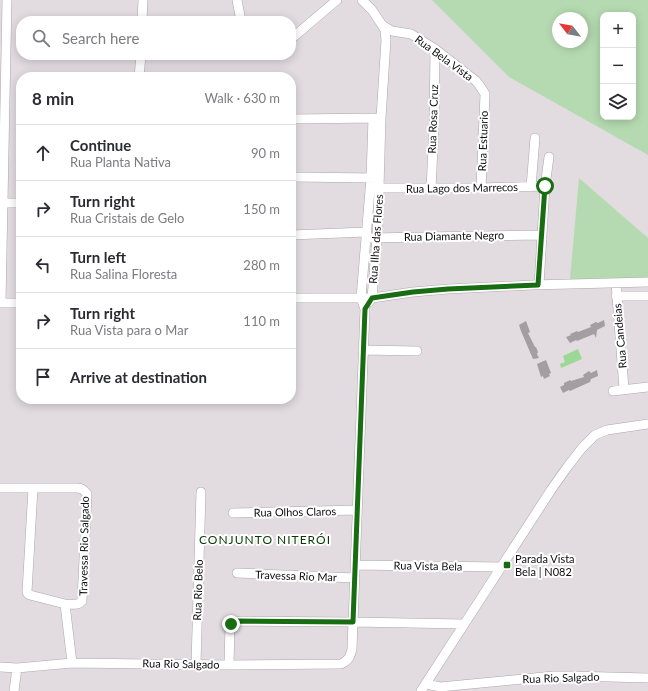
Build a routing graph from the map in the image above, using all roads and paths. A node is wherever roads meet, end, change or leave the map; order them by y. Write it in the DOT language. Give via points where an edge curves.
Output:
graph roads {
  1 [pos="7,0"];
  2 [pos="144,0"];
  3 [pos="237,0"];
  4 [pos="337,0"];
  5 [pos="362,0"];
  6 [pos="142,16"];
  7 [pos="240,16"];
  8 [pos="382,25"];
  9 [pos="296,35"];
  10 [pos="435,49"];
  11 [pos="141,60"];
  12 [pos="139,72"];
  13 [pos="485,94"];
  14 [pos="377,118"];
  15 [pos="296,119"];
  16 [pos="535,138"];
  17 [pos="549,157"];
  18 [pos="296,177"];
  19 [pos="375,178"];
  20 [pos="545,186"];
  21 [pos="531,187"];
  22 [pos="380,188"];
  23 [pos="481,188"];
  24 [pos="431,189"];
  25 [pos="4,203"];
  26 [pos="16,203"];
  27 [pos="296,235"];
  28 [pos="366,235"];
  29 [pos="542,235"];
  30 [pos="377,238"];
  31 [pos="648,282"];
  32 [pos="616,283"];
  33 [pos="538,285"];
  34 [pos="616,296"];
  35 [pos="648,296"];
  36 [pos="296,298"];
  37 [pos="361,298"];
  38 [pos="372,298"];
  39 [pos="1,303"];
  40 [pos="16,303"];
  41 [pos="365,309"];
  42 [pos="363,350"];
  43 [pos="417,350"];
  44 [pos="648,387"];
  45 [pos="624,389"];
  46 [pos="613,391"];
  47 [pos="648,424"];
  48 [pos="0,488"];
  49 [pos="33,488"];
  50 [pos="201,492"];
  51 [pos="357,510"];
  52 [pos="233,513"];
  53 [pos="355,565"];
  54 [pos="502,567"];
  55 [pos="237,573"];
  56 [pos="355,578"];
  57 [pos="65,604"];
  58 [pos="353,622"];
  59 [pos="464,624"];
  60 [pos="72,663"];
  61 [pos="196,664"];
  62 [pos="229,665"];
  63 [pos="0,667"];
  64 [pos="17,668"];
  65 [pos="648,678"];
  66 [pos="423,687"];
  67 [pos="14,691"];
  1 -- 25 [label="street"];
  2 -- 6 [label="street"];
  3 -- 7 [label="street"];
  4 -- 9 [label="street"];
  5 -- 8 [label="street"];
  8 -- 10 [label="street, Rua Bela Vista" via="392,31 411,34"];
  8 -- 14 [label="street, Rua Ilha das Flores" via="386,40"];
  10 -- 13 [label="street, Rua Bela Vista" via="476,81"];
  10 -- 24 [label="street, Rua Rosa Cruz"];
  11 -- 12 [label="street"];
  13 -- 23 [label="street, Rua Estuario"];
  14 -- 15 [label="street"];
  14 -- 19 [label="street, Rua Ilha das Flores"];
  16 -- 21 [label="street"];
  17 -- 20 [label="street"];
  18 -- 19 [label="street"];
  19 -- 22 [label="street, Rua Ilha das Flores"];
  19 -- 28 [label="street, Rua Ilha das Flores"];
  20 -- 21 [label="street, Rua Lago dos Marrecos"];
  20 -- 29 [label="street"];
  21 -- 23 [label="street, Rua Lago dos Marrecos"];
  22 -- 24 [label="street, Rua Lago dos Marrecos"];
  22 -- 30 [label="street, Rua Ilha das Flores"];
  23 -- 24 [label="street, Rua Lago dos Marrecos"];
  25 -- 26 [label="street"];
  25 -- 39 [label="street"];
  27 -- 28 [label="street, Rua Diamante Negro"];
  28 -- 30 [label="street, Rua Diamante Negro"];
  28 -- 37 [label="street, Rua Ilha das Flores"];
  29 -- 30 [label="street, Rua Diamante Negro"];
  29 -- 33 [label="street"];
  30 -- 38 [label="street, Rua Ilha das Flores"];
  31 -- 32 [label="street"];
  32 -- 33 [label="street"];
  32 -- 34 [label="street, Rua Candeias"];
  33 -- 38 [label="street" via="413,292"];
  34 -- 35 [label="street"];
  34 -- 45 [label="street, Rua Candeias"];
  36 -- 37 [label="street"];
  37 -- 38 [label="street"];
  37 -- 41 [label="street, Rua Ilha das Flores"];
  38 -- 41 [label="street, Rua Ilha das Flores"];
  39 -- 40 [label="street"];
  41 -- 42 [label="street"];
  42 -- 43 [label="street"];
  42 -- 51 [label="street"];
  44 -- 45 [label="street"];
  45 -- 46 [label="street"];
  47 -- 54 [label="street" via="607,430 595,435 555,484"];
  48 -- 49 [label="street"];
  49 -- 57 [label="street" via="27,592"];
  49 -- 57 [label="street, Travessa Rio Salgado" via="81,488 87,494 82,600 77,604"];
  50 -- 61 [label="street, Rua Rio Belo"];
  51 -- 52 [label="street, Rua Olhos Claros"];
  51 -- 53 [label="street"];
  53 -- 54 [label="street, Rua Vista Bela"];
  53 -- 56 [label="street"];
  54 -- 59 [label="street"];
  55 -- 56 [label="street, Travessa Rio Mar"];
  56 -- 58 [label="street"];
  57 -- 60 [label="street, Travessa Rio Salgado"];
  58 -- 59 [label="street"];
  58 -- 62 [label="street, Rua Rio Salgado" via="352,649 347,662"];
  58 -- 62 [label="street" via="234,621 230,625"];
  59 -- 66 [label="street"];
  60 -- 61 [label="street, Rua Rio Salgado"];
  60 -- 64 [label="street, Rua Rio Salgado"];
  61 -- 62 [label="street, Rua Rio Salgado"];
  63 -- 64 [label="street, Rua Rio Salgado"];
  64 -- 67 [label="street"];
  65 -- 66 [label="street, Rua Rio Salgado" via="565,676"];
}
